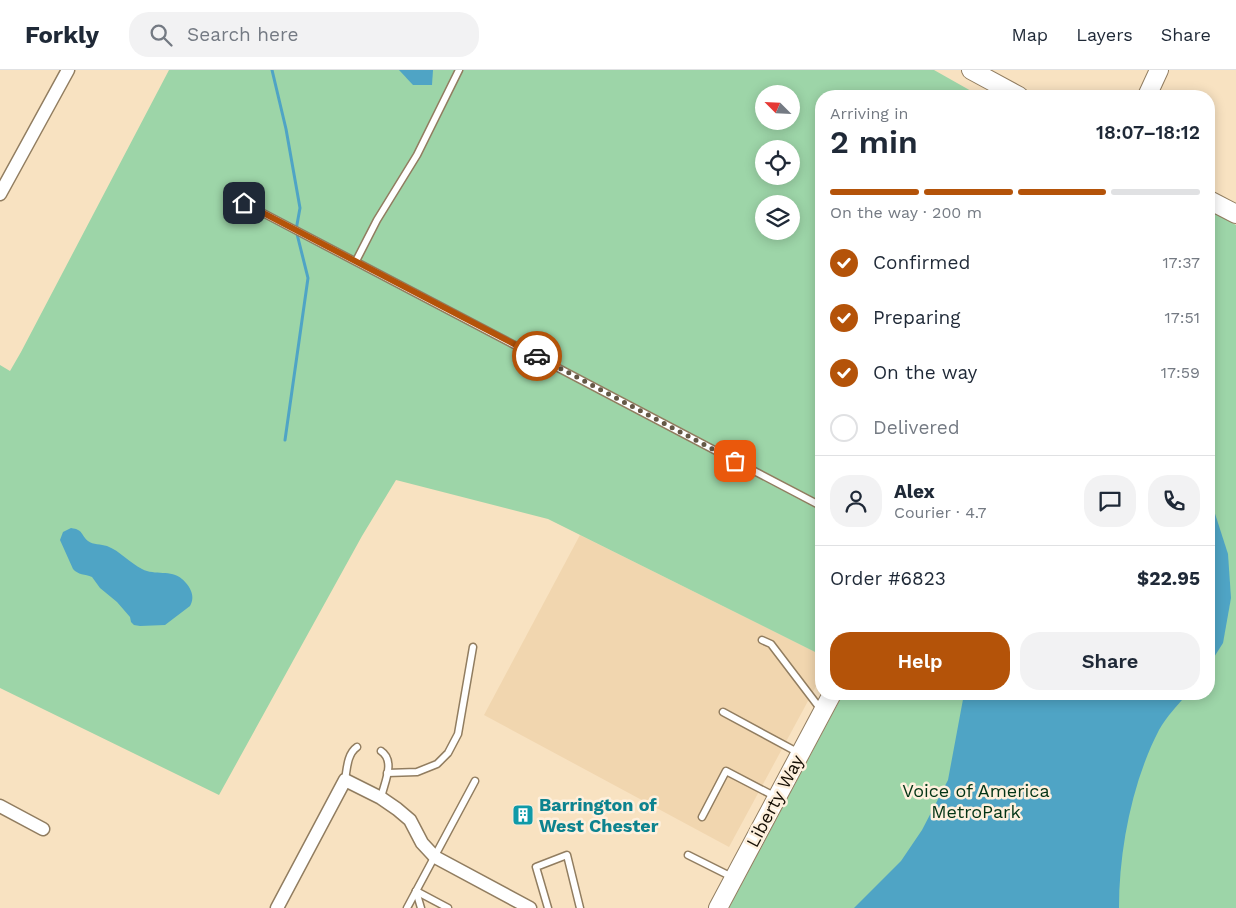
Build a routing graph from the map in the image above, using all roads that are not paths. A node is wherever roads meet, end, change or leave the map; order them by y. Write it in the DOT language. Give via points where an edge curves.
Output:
graph roads {
  1 [pos="68,70"];
  2 [pos="458,70"];
  3 [pos="971,70"];
  4 [pos="1159,70"];
  5 [pos="1008,90"];
  6 [pos="1150,90"];
  7 [pos="0,194"];
  8 [pos="244,203"];
  9 [pos="1215,203"];
  10 [pos="1236,214"];
  11 [pos="356,261"];
  12 [pos="815,503"];
  13 [pos="762,640"];
  14 [pos="473,647"];
  15 [pos="829,700"];
  16 [pos="723,712"];
  17 [pos="823,712"];
  18 [pos="357,747"];
  19 [pos="381,751"];
  20 [pos="801,754"];
  21 [pos="387,773"];
  22 [pos="345,780"];
  23 [pos="475,780"];
  24 [pos="777,797"];
  25 [pos="380,798"];
  26 [pos="0,806"];
  27 [pos="702,816"];
  28 [pos="43,829"];
  29 [pos="688,855"];
  30 [pos="435,857"];
  31 [pos="733,878"];
  32 [pos="416,891"];
  33 [pos="277,908"];
  34 [pos="407,908"];
  35 [pos="421,908"];
  36 [pos="448,908"];
  37 [pos="530,908"];
  38 [pos="548,908"];
  39 [pos="580,908"];
  40 [pos="718,908"];
  1 -- 7 [label="street"];
  2 -- 11 [label="lane" via="416,155"];
  3 -- 5 [label="main road"];
  4 -- 6 [label="main road"];
  8 -- 11 [label="lane"];
  9 -- 10 [label="main road"];
  11 -- 12 [label="lane"];
  13 -- 17 [label="lane" via="771,644"];
  14 -- 21 [label="lane" via="458,734 448,753 437,764 417,772"];
  15 -- 17 [label="main road, Liberty Way"];
  16 -- 20 [label="lane"];
  17 -- 20 [label="main road, Liberty Way"];
  18 -- 22 [label="lane" via="349,758"];
  19 -- 21 [label="lane" via="386,754 389,764"];
  20 -- 24 [label="main road, Liberty Way"];
  21 -- 25 [label="lane"];
  22 -- 25 [label="street"];
  22 -- 33 [label="street"];
  23 -- 30 [label="lane"];
  24 -- 27 [label="lane" via="726,771"];
  24 -- 31 [label="main road, Liberty Way"];
  25 -- 30 [label="street" via="410,820 422,843"];
  26 -- 28 [label="street"];
  29 -- 31 [label="lane"];
  30 -- 32 [label="lane"];
  30 -- 37 [label="street"];
  31 -- 40 [label="main road, Liberty Way"];
  32 -- 34 [label="lane"];
  32 -- 35 [label="lane"];
  32 -- 36 [label="lane"];
  38 -- 39 [label="lane" via="536,867 567,855"];
}
